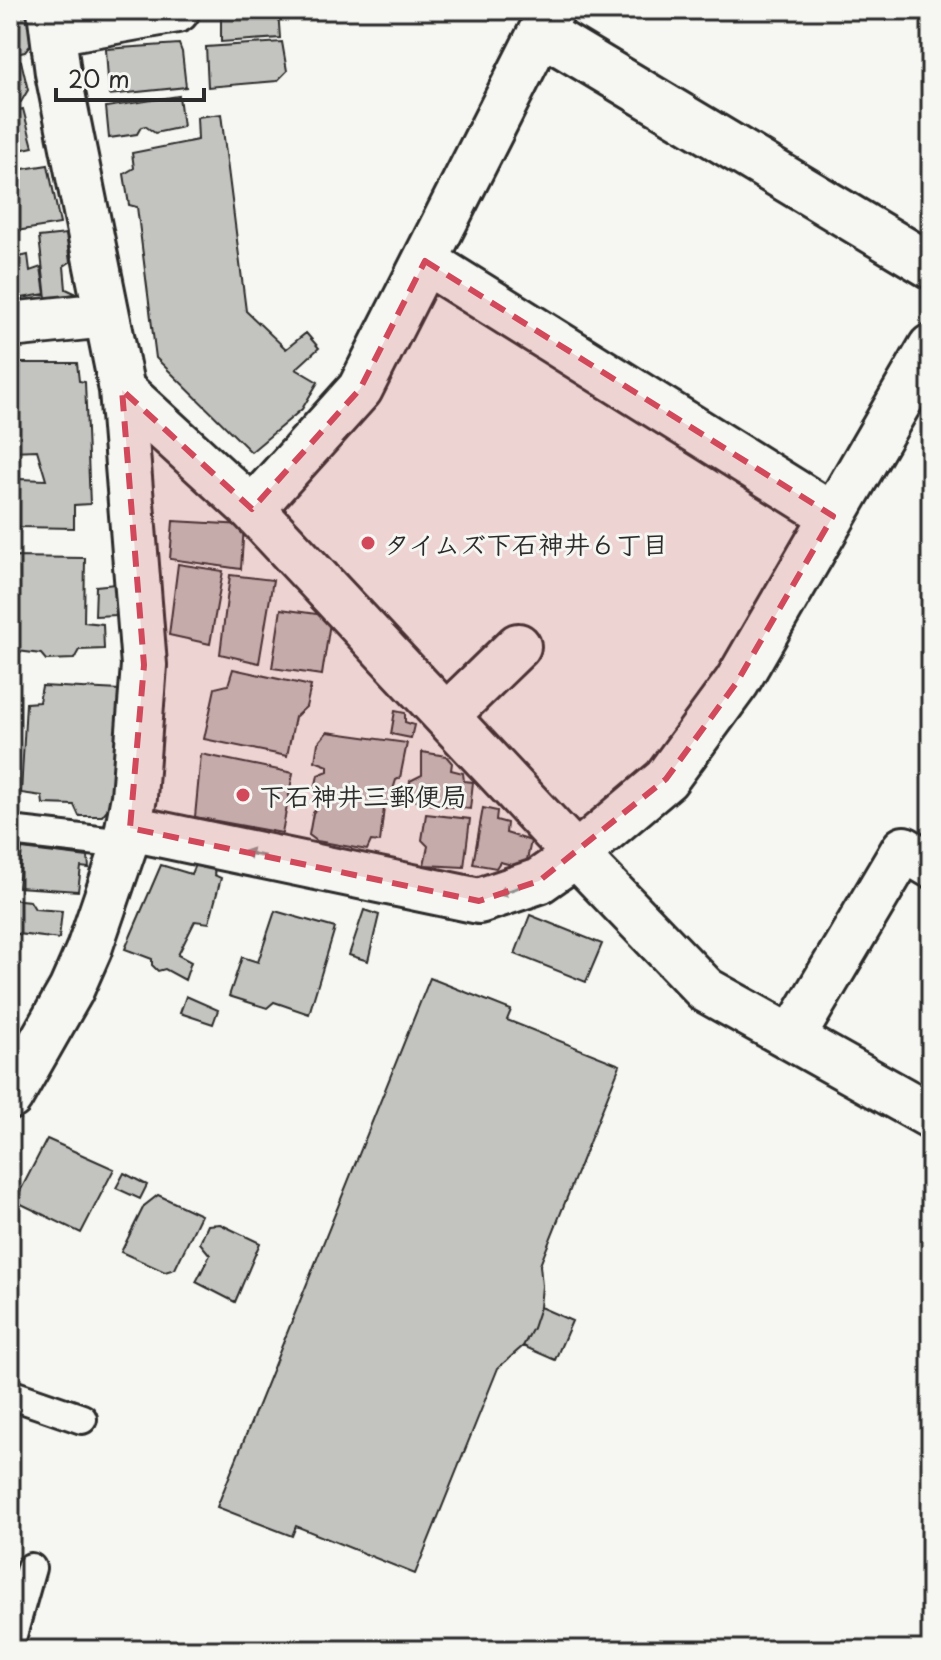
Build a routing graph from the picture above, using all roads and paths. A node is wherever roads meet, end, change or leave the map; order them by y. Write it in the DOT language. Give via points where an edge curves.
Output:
graph roads {
  1 [pos="177,10"];
  2 [pos="52,21"];
  3 [pos="546,21"];
  4 [pos="425,261"];
  5 [pos="931,266"];
  6 [pos="106,315"];
  7 [pos="10,325"];
  8 [pos="931,347"];
  9 [pos="122,390"];
  10 [pos="252,509"];
  11 [pos="833,516"];
  12 [pos="518,646"];
  13 [pos="446,716"];
  14 [pos="10,831"];
  15 [pos="127,836"];
  16 [pos="576,855"];
  17 [pos="931,865"];
  18 [pos="792,1038"];
  19 [pos="10,1097"];
  20 [pos="931,1116"];
  21 [pos="10,1394"];
  22 [pos="82,1419"];
  23 [pos="31,1568"];
  24 [pos="10,1642"];
  1 -- 2 [label="street"];
  2 -- 6 [label="street"];
  3 -- 4 [label="street"];
  3 -- 5 [label="street"];
  4 -- 10 [label="street" via="360,389"];
  4 -- 11 [label="street"];
  6 -- 7 [label="street"];
  6 -- 9 [label="street"];
  8 -- 11 [label="street"];
  9 -- 10 [label="street"];
  9 -- 15 [label="street" via="144,665"];
  10 -- 13 [label="street"];
  11 -- 16 [label="street" via="737,682 666,779"];
  12 -- 13 [label="street"];
  13 -- 16 [label="street"];
  14 -- 15 [label="lane"];
  16 -- 15 [label="street, one-way" via="539,881 479,901"];
  15 -- 19 [label="street" via="71,990"];
  16 -- 18 [label="street" via="706,990"];
  17 -- 18 [label="street" via="904,849"];
  18 -- 20 [label="street"];
  21 -- 22 [label="lane"];
  23 -- 24 [label="lane"];
}
